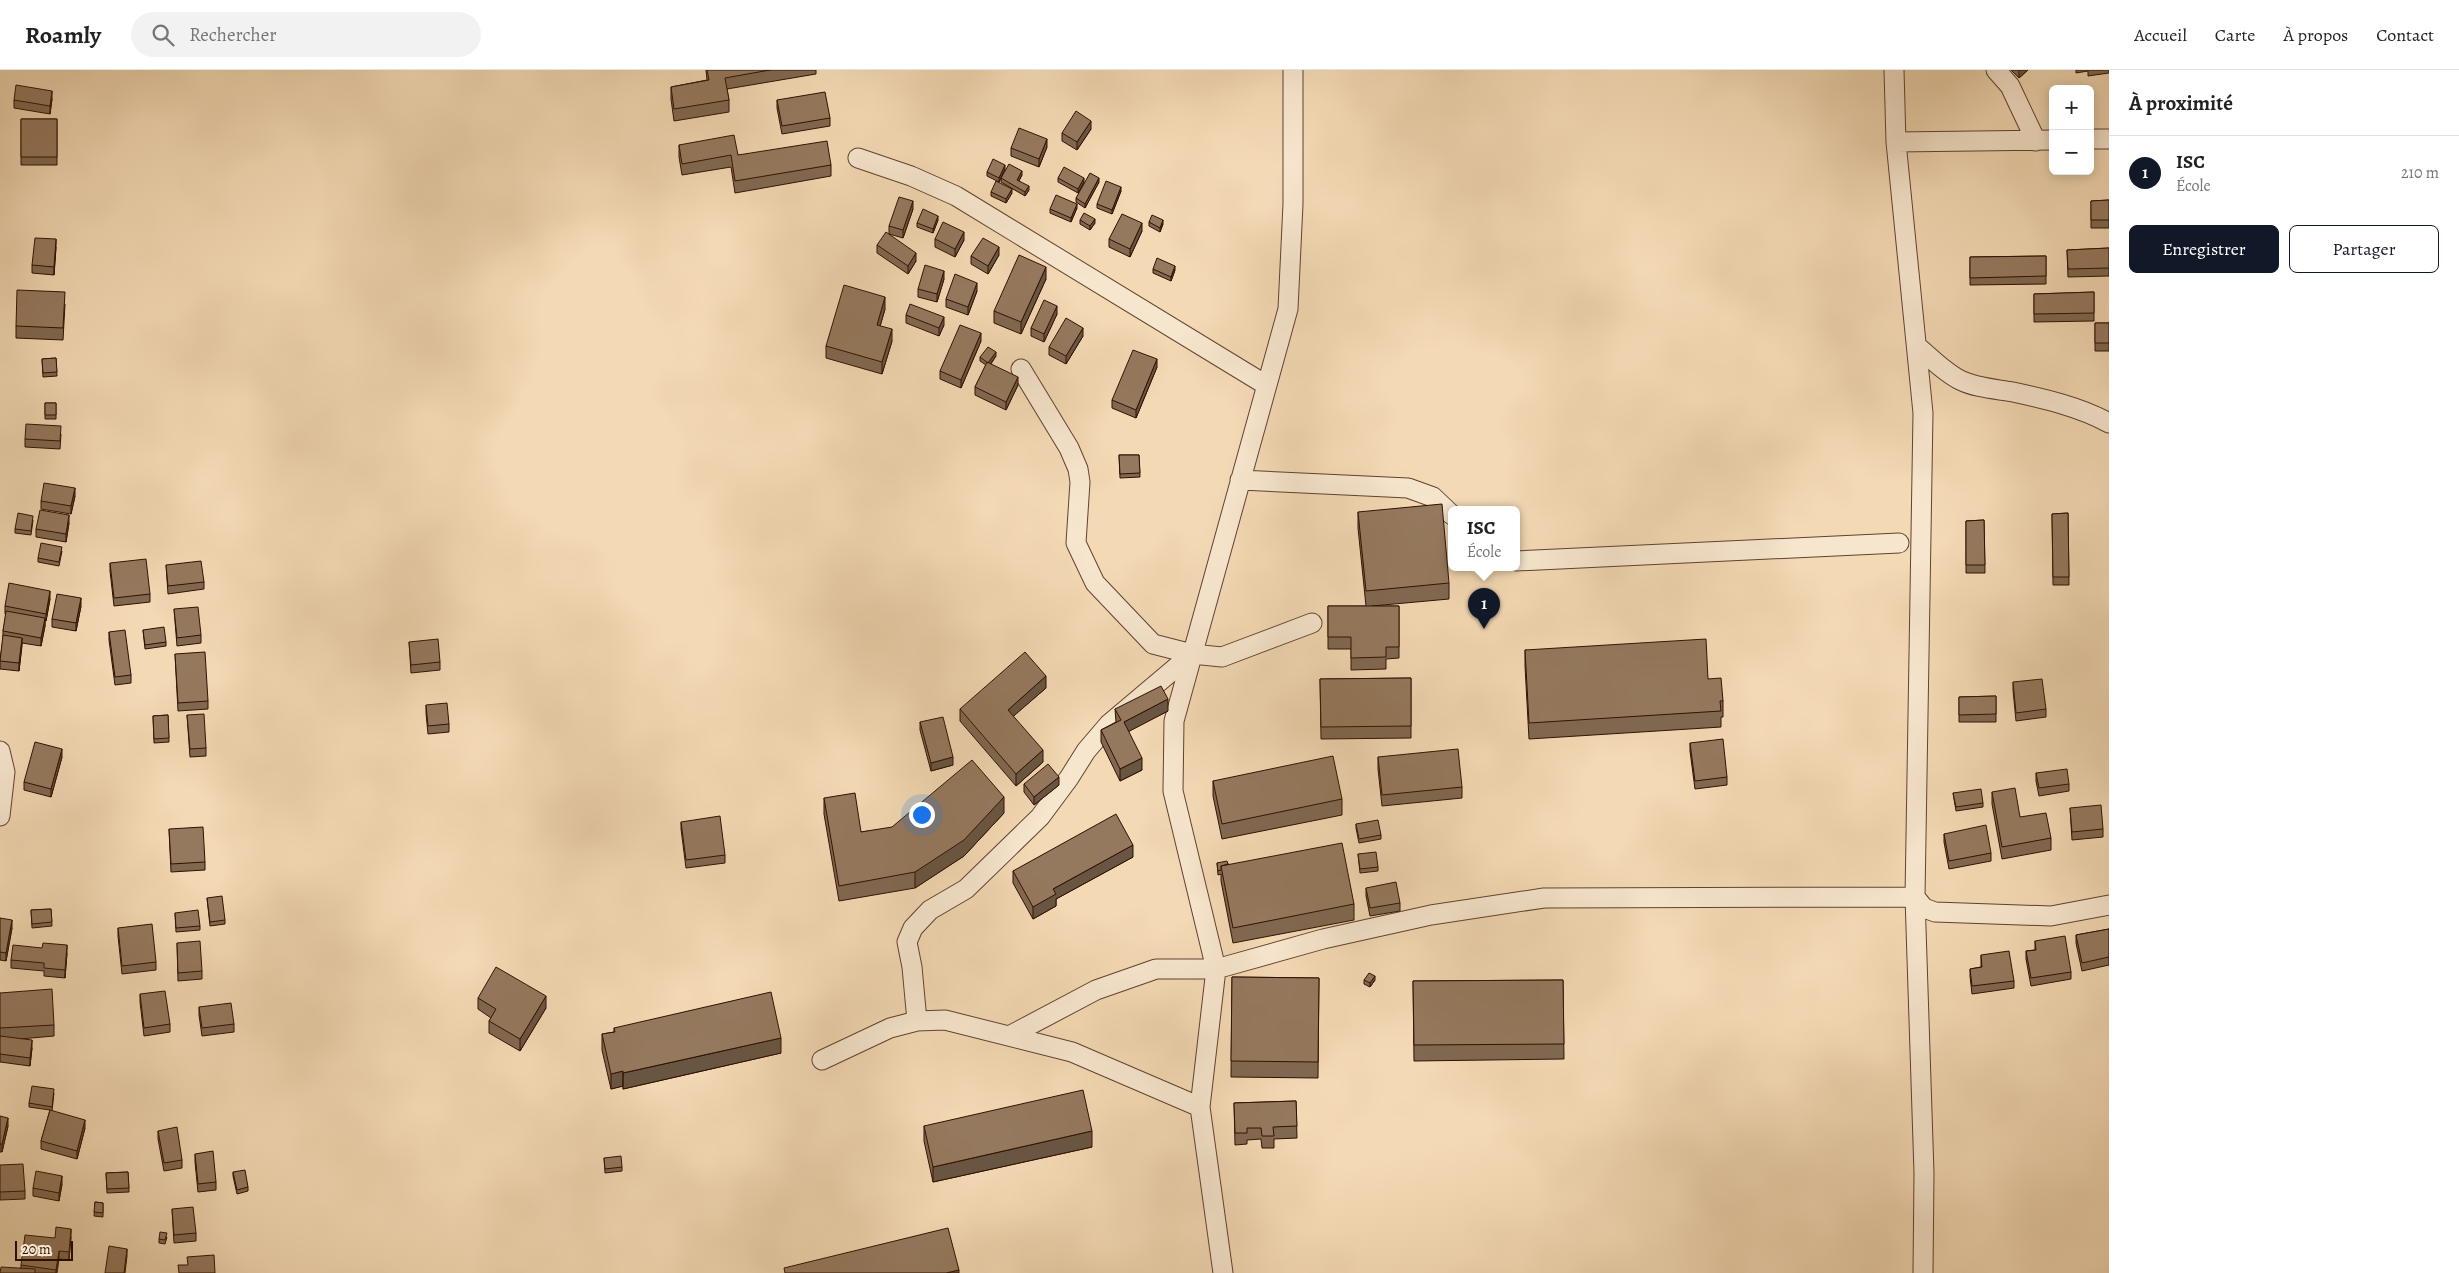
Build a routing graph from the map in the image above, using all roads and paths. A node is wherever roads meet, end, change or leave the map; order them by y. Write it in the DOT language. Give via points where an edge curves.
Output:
graph roads {
  1 [pos="1293,70"];
  2 [pos="1894,70"];
  3 [pos="1996,70"];
  4 [pos="2109,139"];
  5 [pos="2094,140"];
  6 [pos="2044,141"];
  7 [pos="1896,142"];
  8 [pos="858,158"];
  9 [pos="1918,347"];
  10 [pos="1021,370"];
  11 [pos="1266,385"];
  12 [pos="2109,423"];
  13 [pos="1240,480"];
  14 [pos="1922,502"];
  15 [pos="1448,511"];
  16 [pos="1899,543"];
  17 [pos="1520,561"];
  18 [pos="1921,574"];
  19 [pos="1312,623"];
  20 [pos="1192,654"];
  21 [pos="0,751"];
  22 [pos="0,816"];
  23 [pos="1915,897"];
  24 [pos="2109,905"];
  25 [pos="1216,969"];
  26 [pos="917,1021"];
  27 [pos="1011,1036"];
  28 [pos="822,1060"];
  29 [pos="1200,1107"];
  30 [pos="1223,1273"];
  31 [pos="1923,1273"];
  1 -- 11 [label="street" via="1293,204 1288,309"];
  2 -- 7 [label="street"];
  3 -- 6 [label="street" via="2010,86"];
  4 -- 5 [label="street"];
  6 -- 7 [label="street"];
  7 -- 9 [label="street"];
  8 -- 11 [label="street" via="956,196"];
  9 -- 12 [label="street" via="1962,381 2035,397 2093,414"];
  9 -- 14 [label="street" via="1924,413"];
  10 -- 20 [label="street" via="1069,448 1078,469 1076,543 1096,583 1153,644"];
  11 -- 13 [label="street"];
  13 -- 15 [label="street" via="1408,488 1433,497"];
  13 -- 20 [label="street"];
  14 -- 16 [label="street"];
  14 -- 18 [label="street"];
  16 -- 17 [label="street"];
  16 -- 18 [label="street"];
  18 -- 23 [label="street"];
  19 -- 20 [label="street" via="1222,657"];
  20 -- 25 [label="street" via="1174,721 1173,791"];
  20 -- 26 [label="street" via="1109,724 1040,817 966,889 930,910 913,928 907,942"];
  21 -- 22 [label="street" via="5,772"];
  23 -- 24 [label="street" via="1924,908 1935,912 2051,916"];
  23 -- 25 [label="street" via="1544,898 1430,915 1323,939"];
  23 -- 31 [label="street" via="1924,1173"];
  25 -- 27 [label="street" via="1156,969 1096,990"];
  25 -- 29 [label="street"];
  26 -- 27 [label="street" via="945,1020"];
  26 -- 28 [label="street" via="890,1028"];
  27 -- 29 [label="street" via="1072,1052"];
  29 -- 30 [label="street"];
}
